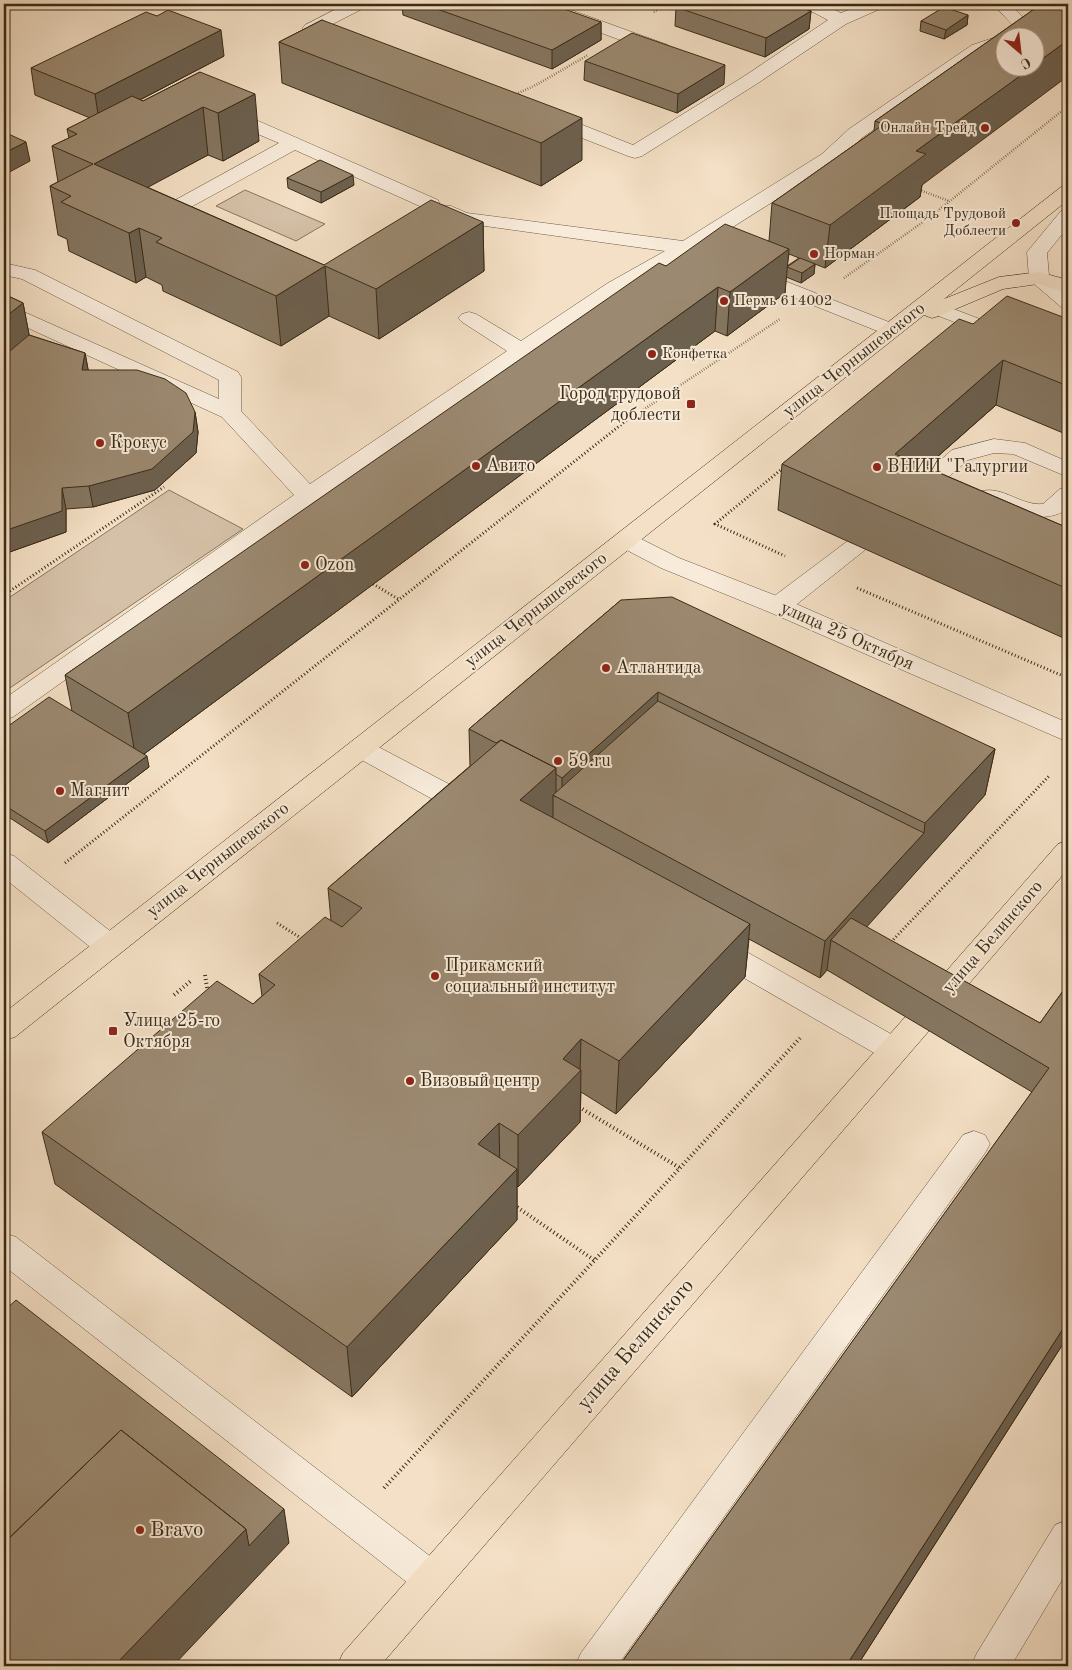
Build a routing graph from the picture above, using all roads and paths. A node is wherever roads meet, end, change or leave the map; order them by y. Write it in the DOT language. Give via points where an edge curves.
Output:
graph roads {
  1 [pos="358,4"];
  2 [pos="539,4"];
  3 [pos="811,4"];
  4 [pos="876,4"];
  5 [pos="1001,4"];
  6 [pos="840,20"];
  7 [pos="1025,28"];
  8 [pos="347,43"];
  9 [pos="994,43"];
  10 [pos="677,54"];
  11 [pos="731,74"];
  12 [pos="749,81"];
  13 [pos="1068,106"];
  14 [pos="203,111"];
  15 [pos="528,111"];
  16 [pos="294,144"];
  17 [pos="917,189"];
  18 [pos="1068,191"];
  19 [pos="949,201"];
  20 [pos="431,204"];
  21 [pos="1068,215"];
  22 [pos="411,216"];
  23 [pos="221,228"];
  24 [pos="697,250"];
  25 [pos="732,265"];
  26 [pos="4,268"];
  27 [pos="1039,278"];
  28 [pos="1068,287"];
  29 [pos="811,299"];
  30 [pos="1068,303"];
  31 [pos="931,307"];
  32 [pos="4,309"];
  33 [pos="469,318"];
  34 [pos="892,330"];
  35 [pos="522,351"];
  36 [pos="1068,360"];
  37 [pos="230,412"];
  38 [pos="1068,470"];
  39 [pos="938,474"];
  40 [pos="164,487"];
  41 [pos="1068,494"];
  42 [pos="308,496"];
  43 [pos="625,540"];
  44 [pos="373,584"];
  45 [pos="4,595"];
  46 [pos="400,600"];
  47 [pos="778,606"];
  48 [pos="4,711"];
  49 [pos="1068,733"];
  50 [pos="360,748"];
  51 [pos="1050,775"];
  52 [pos="479,812"];
  53 [pos="1068,851"];
  54 [pos="4,863"];
  55 [pos="35,887"];
  56 [pos="277,923"];
  57 [pos="694,936"];
  58 [pos="308,942"];
  59 [pos="109,946"];
  60 [pos="886,947"];
  61 [pos="204,975"];
  62 [pos="192,980"];
  63 [pos="174,995"];
  64 [pos="209,1000"];
  65 [pos="825,1011"];
  66 [pos="4,1029"];
  67 [pos="894,1050"];
  68 [pos="578,1107"];
  69 [pos="974,1144"];
  70 [pos="680,1168"];
  71 [pos="513,1204"];
  72 [pos="4,1247"];
  73 [pos="594,1260"];
  74 [pos="355,1520"];
  75 [pos="1068,1537"];
  76 [pos="431,1579"];
  77 [pos="356,1666"];
  78 [pos="594,1666"];
  79 [pos="990,1666"];
  1 -- 8 [label="street" via="311,29"];
  2 -- 10 [label="street"];
  3 -- 6 [label="street"];
  4 -- 6 [label="street"];
  5 -- 7 [label="street"];
  6 -- 12 [label="street"];
  9 -- 24 [label="street" via="978,49 856,132 829,158"];
  11 -- 12 [label="street"];
  12 -- 15 [label="street" via="635,152"];
  13 -- 19 [label="path"];
  14 -- 16 [label="street" via="211,107"];
  16 -- 20 [label="street"];
  16 -- 23 [label="street" via="175,208"];
  17 -- 19 [label="path"];
  18 -- 31 [label="main road, улица Чернышевского"];
  19 -- 29 [label="path" via="876,256"];
  20 -- 22 [label="street"];
  20 -- 24 [label="street" via="464,218"];
  21 -- 27 [label="street" via="1037,252"];
  24 -- 35 [label="street" via="616,287"];
  25 -- 29 [label="street"];
  26 -- 37 [label="street" via="28,274 230,377"];
  27 -- 28 [label="main road"];
  27 -- 30 [label="street"];
  27 -- 31 [label="main road" via="999,282"];
  29 -- 34 [label="street"];
  29 -- 46 [label="path" via="639,411"];
  31 -- 34 [label="main road, улица Чернышевского"];
  31 -- 36 [label="street"];
  32 -- 37 [label="street" via="147,384 193,396"];
  33 -- 35 [label="street"];
  34 -- 43 [label="main road, улица Чернышевского"];
  35 -- 42 [label="street"];
  37 -- 42 [label="street"];
  38 -- 39 [label="street" via="1017,448 994,446 960,455"];
  39 -- 41 [label="street" via="1016,508 1036,511 1054,508"];
  39 -- 47 [label="street" via="857,545"];
  40 -- 45 [label="path"];
  42 -- 48 [label="street"];
  43 -- 47 [label="street, улица 25 Октября" via="670,563"];
  43 -- 50 [label="main road, улица Чернышевского"];
  44 -- 46 [label="path"];
  46 -- 55 [label="path"];
  47 -- 49 [label="street, улица 25 Октября"];
  50 -- 52 [label="street"];
  50 -- 59 [label="main road, улица Чернышевского"];
  51 -- 60 [label="path"];
  53 -- 67 [label="main road, улица Белинского"];
  54 -- 55 [label="street"];
  55 -- 59 [label="street"];
  56 -- 58 [label="path"];
  57 -- 65 [label="street"];
  59 -- 66 [label="main road, улица Чернышевского"];
  61 -- 64 [label="path"];
  62 -- 63 [label="path"];
  65 -- 67 [label="street"];
  65 -- 70 [label="path"];
  67 -- 76 [label="main road, улица Белинского"];
  68 -- 70 [label="path"];
  69 -- 78 [label="street"];
  70 -- 73 [label="path"];
  71 -- 73 [label="path"];
  72 -- 74 [label="street"];
  73 -- 74 [label="path"];
  74 -- 76 [label="street"];
  75 -- 79 [label="street"];
  76 -- 77 [label="main road, улица Белинского"];
}
